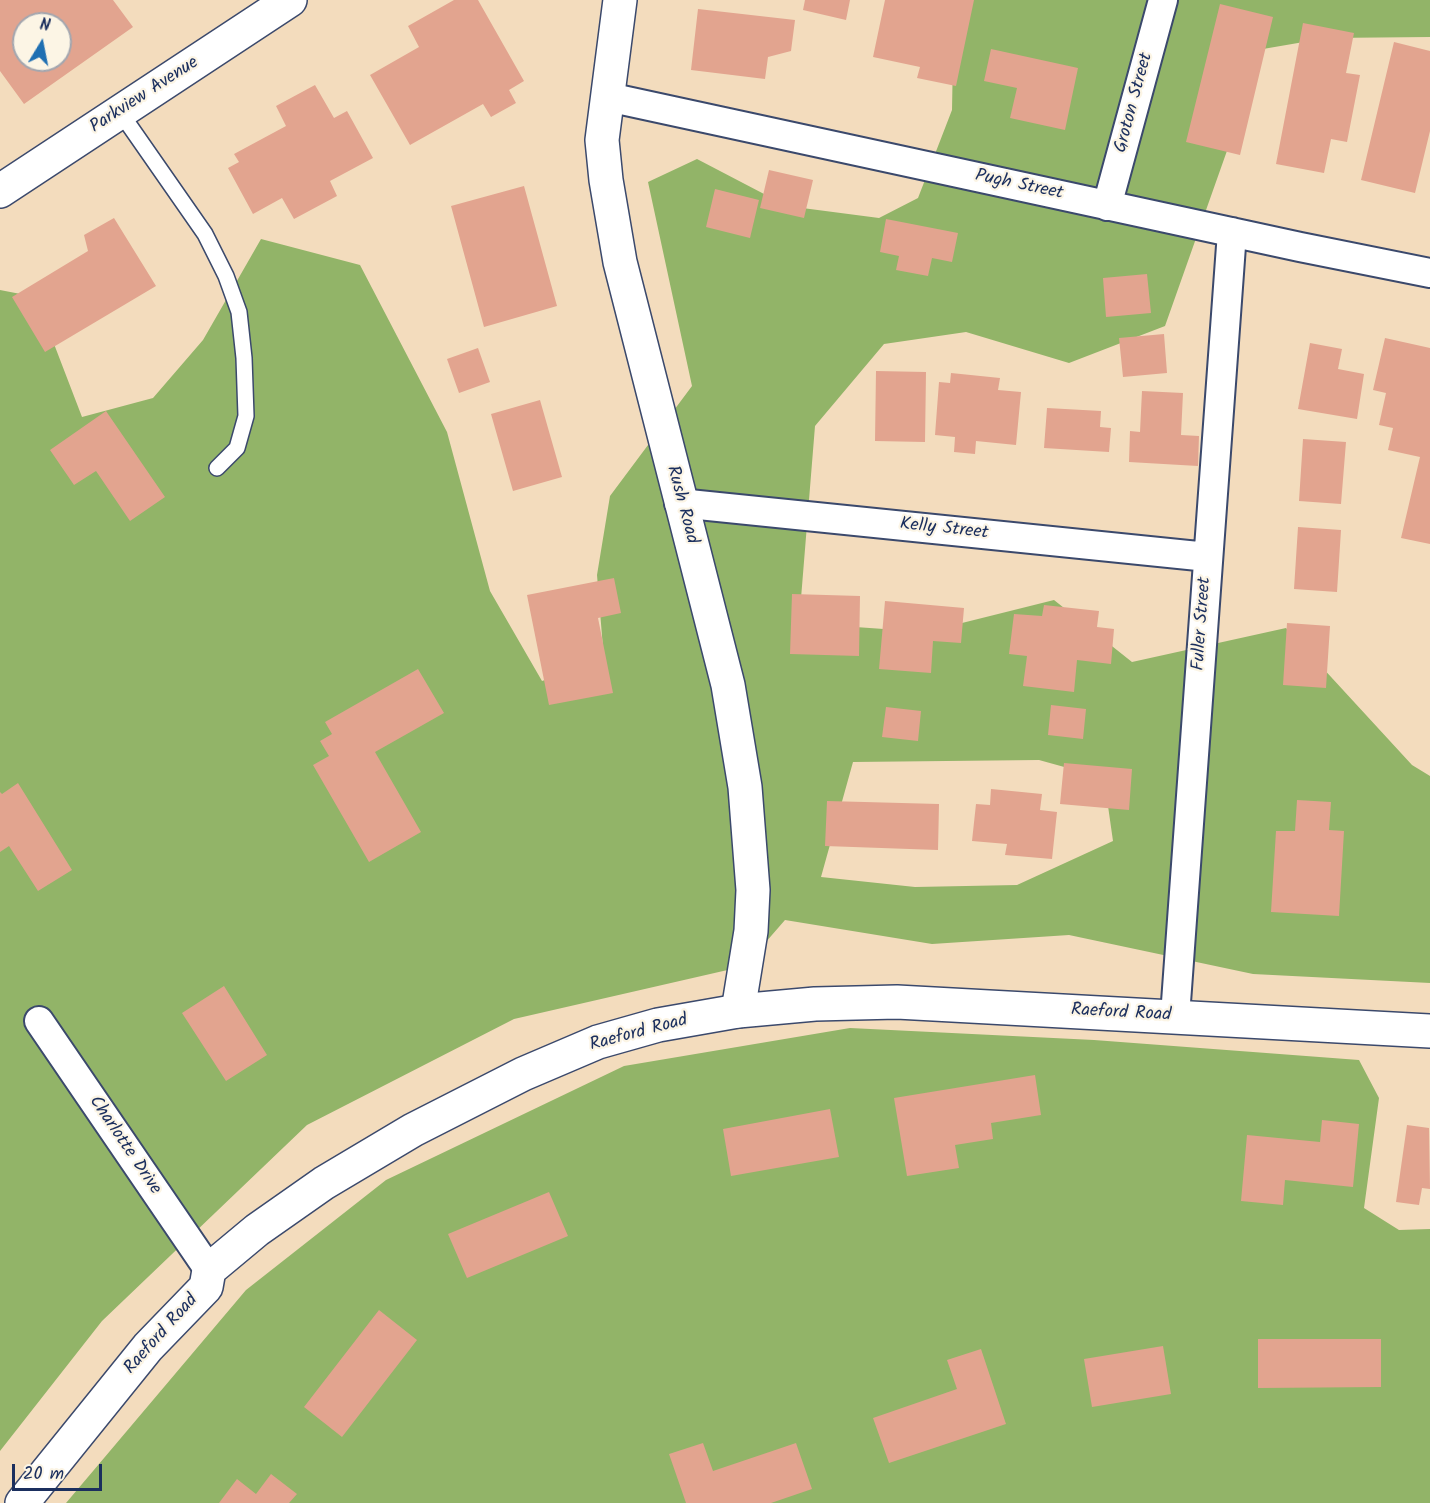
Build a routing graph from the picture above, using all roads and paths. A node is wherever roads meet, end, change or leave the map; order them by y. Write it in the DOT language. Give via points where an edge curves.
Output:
graph roads {
  1 [pos="290,0"];
  2 [pos="620,0"];
  3 [pos="1163,0"];
  4 [pos="608,97"];
  5 [pos="120,112"];
  6 [pos="0,191"];
  7 [pos="1107,206"];
  8 [pos="1232,232"];
  9 [pos="1430,273"];
  10 [pos="217,468"];
  11 [pos="679,503"];
  12 [pos="1208,557"];
  13 [pos="738,1011"];
  14 [pos="1175,1016"];
  15 [pos="39,1021"];
  16 [pos="1430,1031"];
  17 [pos="209,1270"];
  18 [pos="22,1503"];
  1 -- 5 [label="main road, Parkview Avenue"];
  2 -- 4 [label="main road, Rush Road"];
  3 -- 7 [label="street, Groton Street"];
  4 -- 7 [label="street, Pugh Street"];
  4 -- 11 [label="main road, Rush Road" via="602,140 620,262"];
  5 -- 6 [label="main road, Parkview Avenue"];
  5 -- 10 [label="lane" via="205,234 239,312 246,416 237,448"];
  7 -- 8 [label="street, Pugh Street"];
  8 -- 9 [label="street, Pugh Street"];
  8 -- 12 [label="street, Fuller Street"];
  11 -- 12 [label="street, Kelly Street"];
  11 -- 13 [label="main road, Rush Road" via="728,685 746,787 753,890 751,931"];
  12 -- 14 [label="street, Fuller Street"];
  13 -- 14 [label="main road, Raeford Road" via="897,1002"];
  13 -- 17 [label="main road, Raeford Road" via="658,1025 598,1042 523,1074 412,1130 324,1183"];
  14 -- 16 [label="main road, Raeford Road"];
  15 -- 17 [label="street, Charlotte Drive"];
  17 -- 18 [label="main road, Raeford Road" via="206,1287 148,1347"];
}
